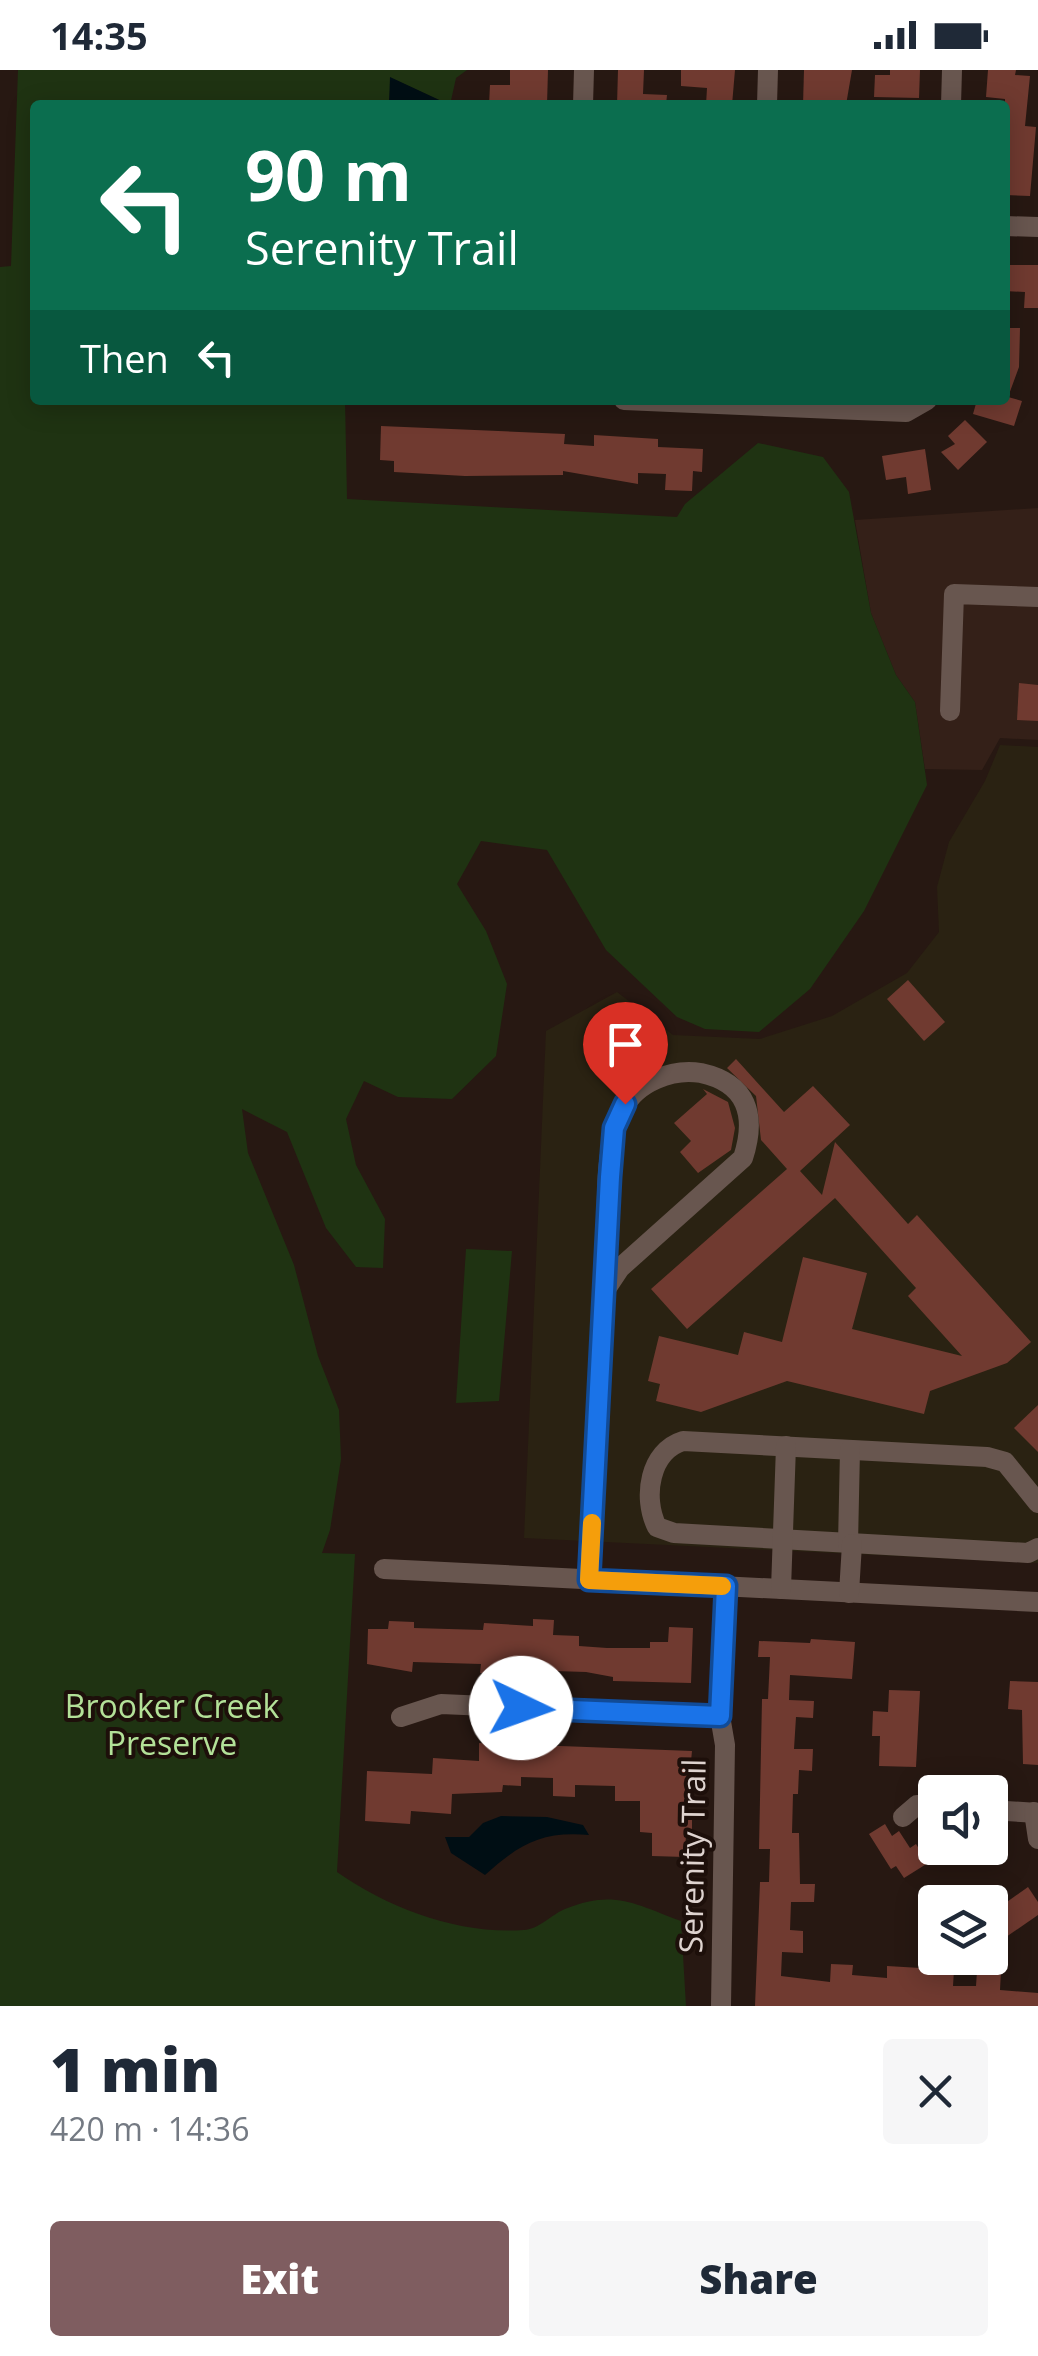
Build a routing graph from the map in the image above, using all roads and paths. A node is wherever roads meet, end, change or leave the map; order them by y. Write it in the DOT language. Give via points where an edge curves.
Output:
graph roads {
  1 [pos="584,70"];
  2 [pos="768,70"];
  3 [pos="952,70"];
  4 [pos="582,100"];
  5 [pos="767,100"];
  6 [pos="951,100"];
  7 [pos="1010,226"];
  8 [pos="1038,227"];
  9 [pos="799,405"];
  10 [pos="918,405"];
  11 [pos="1038,597"];
  12 [pos="950,710"];
  13 [pos="604,1292"];
  14 [pos="786,1446"];
  15 [pos="850,1450"];
  16 [pos="1038,1503"];
  17 [pos="782,1541"];
  18 [pos="850,1544"];
  19 [pos="1038,1548"];
  20 [pos="384,1569"];
  21 [pos="589,1580"];
  22 [pos="726,1586"];
  23 [pos="780,1590"];
  24 [pos="850,1593"];
  25 [pos="1038,1602"];
  26 [pos="720,1716"];
  27 [pos="401,1717"];
  28 [pos="918,1805"];
  29 [pos="1008,1811"];
  30 [pos="1036,1812"];
  31 [pos="903,1817"];
  32 [pos="1038,1839"];
  33 [pos="722,2006"];
  1 -- 4 [label="street"];
  2 -- 5 [label="street"];
  3 -- 6 [label="street"];
  7 -- 8 [label="street"];
  9 -- 10 [label="street" via="906,412"];
  11 -- 12 [label="street" via="954,594"];
  13 -- 13 [label="street" via="614,1128 625,1104 660,1076 686,1070 739,1090 750,1109 744,1158 620,1268"];
  13 -- 21 [label="street"];
  14 -- 15 [label="street"];
  14 -- 17 [label="street"];
  14 -- 17 [label="street" via="683,1440 666,1446 655,1461 652,1499 657,1526 674,1533"];
  15 -- 16 [label="street" via="993,1459 1017,1474"];
  15 -- 18 [label="street"];
  17 -- 18 [label="street"];
  17 -- 23 [label="street"];
  18 -- 19 [label="street" via="1028,1553"];
  18 -- 24 [label="street"];
  20 -- 21 [label="street"];
  21 -- 22 [label="street"];
  22 -- 23 [label="street"];
  22 -- 26 [label="street, Serenity Trail"];
  23 -- 24 [label="street"];
  24 -- 25 [label="street"];
  26 -- 27 [label="street" via="441,1704"];
  26 -- 33 [label="street, Serenity Trail"];
  28 -- 31 [label="street"];
  29 -- 30 [label="street"];
  30 -- 32 [label="street"];
}
